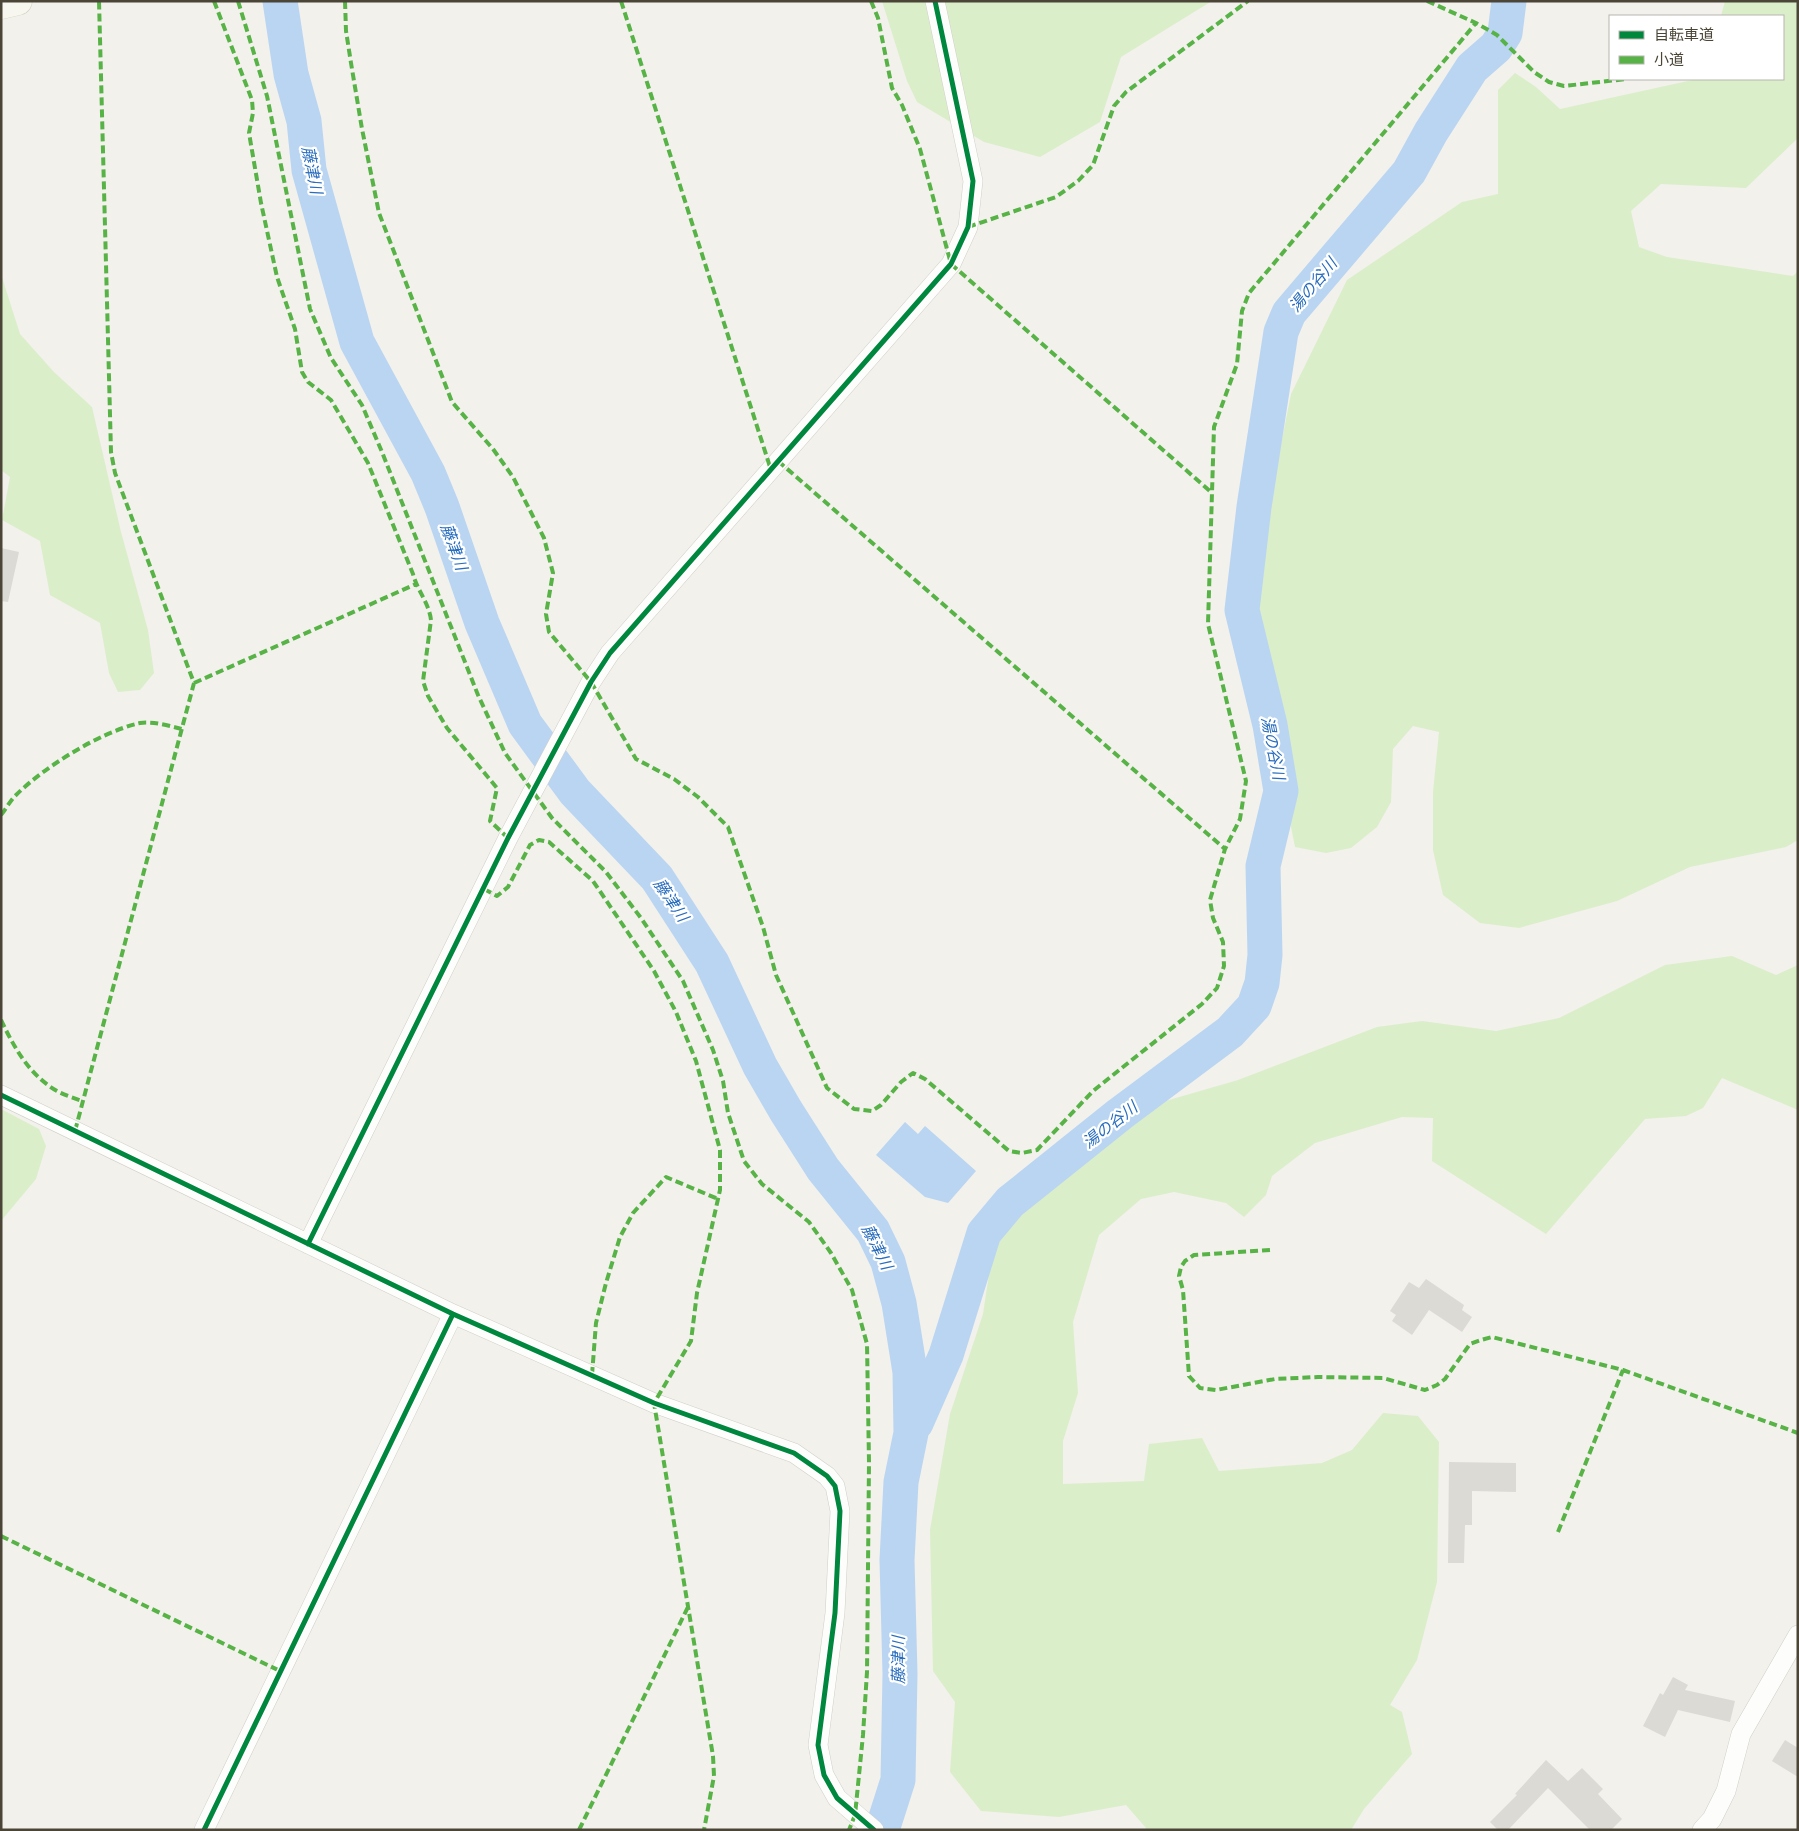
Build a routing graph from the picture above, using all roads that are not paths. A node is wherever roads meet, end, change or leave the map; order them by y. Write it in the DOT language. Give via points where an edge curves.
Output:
graph roads {
  1 [pos="18,1"];
  2 [pos="935,1"];
  3 [pos="1,5"];
  4 [pos="1,1095"];
  5 [pos="308,1244"];
  6 [pos="453,1314"];
  7 [pos="1798,1636"];
  8 [pos="204,1830"];
  9 [pos="874,1830"];
  10 [pos="1702,1830"];
  1 -- 3 [label="main road"];
  2 -- 5 [label="street" via="973,181 968,227 951,264 610,653 591,682 508,838"];
  4 -- 5 [label="street"];
  5 -- 6 [label="street"];
  6 -- 8 [label="street"];
  6 -- 9 [label="street" via="654,1403 794,1453 827,1476 835,1486 840,1511 835,1613 818,1746 824,1775 836,1798"];
  7 -- 10 [label="street" via="1741,1734 1726,1791 1712,1819"];
}
